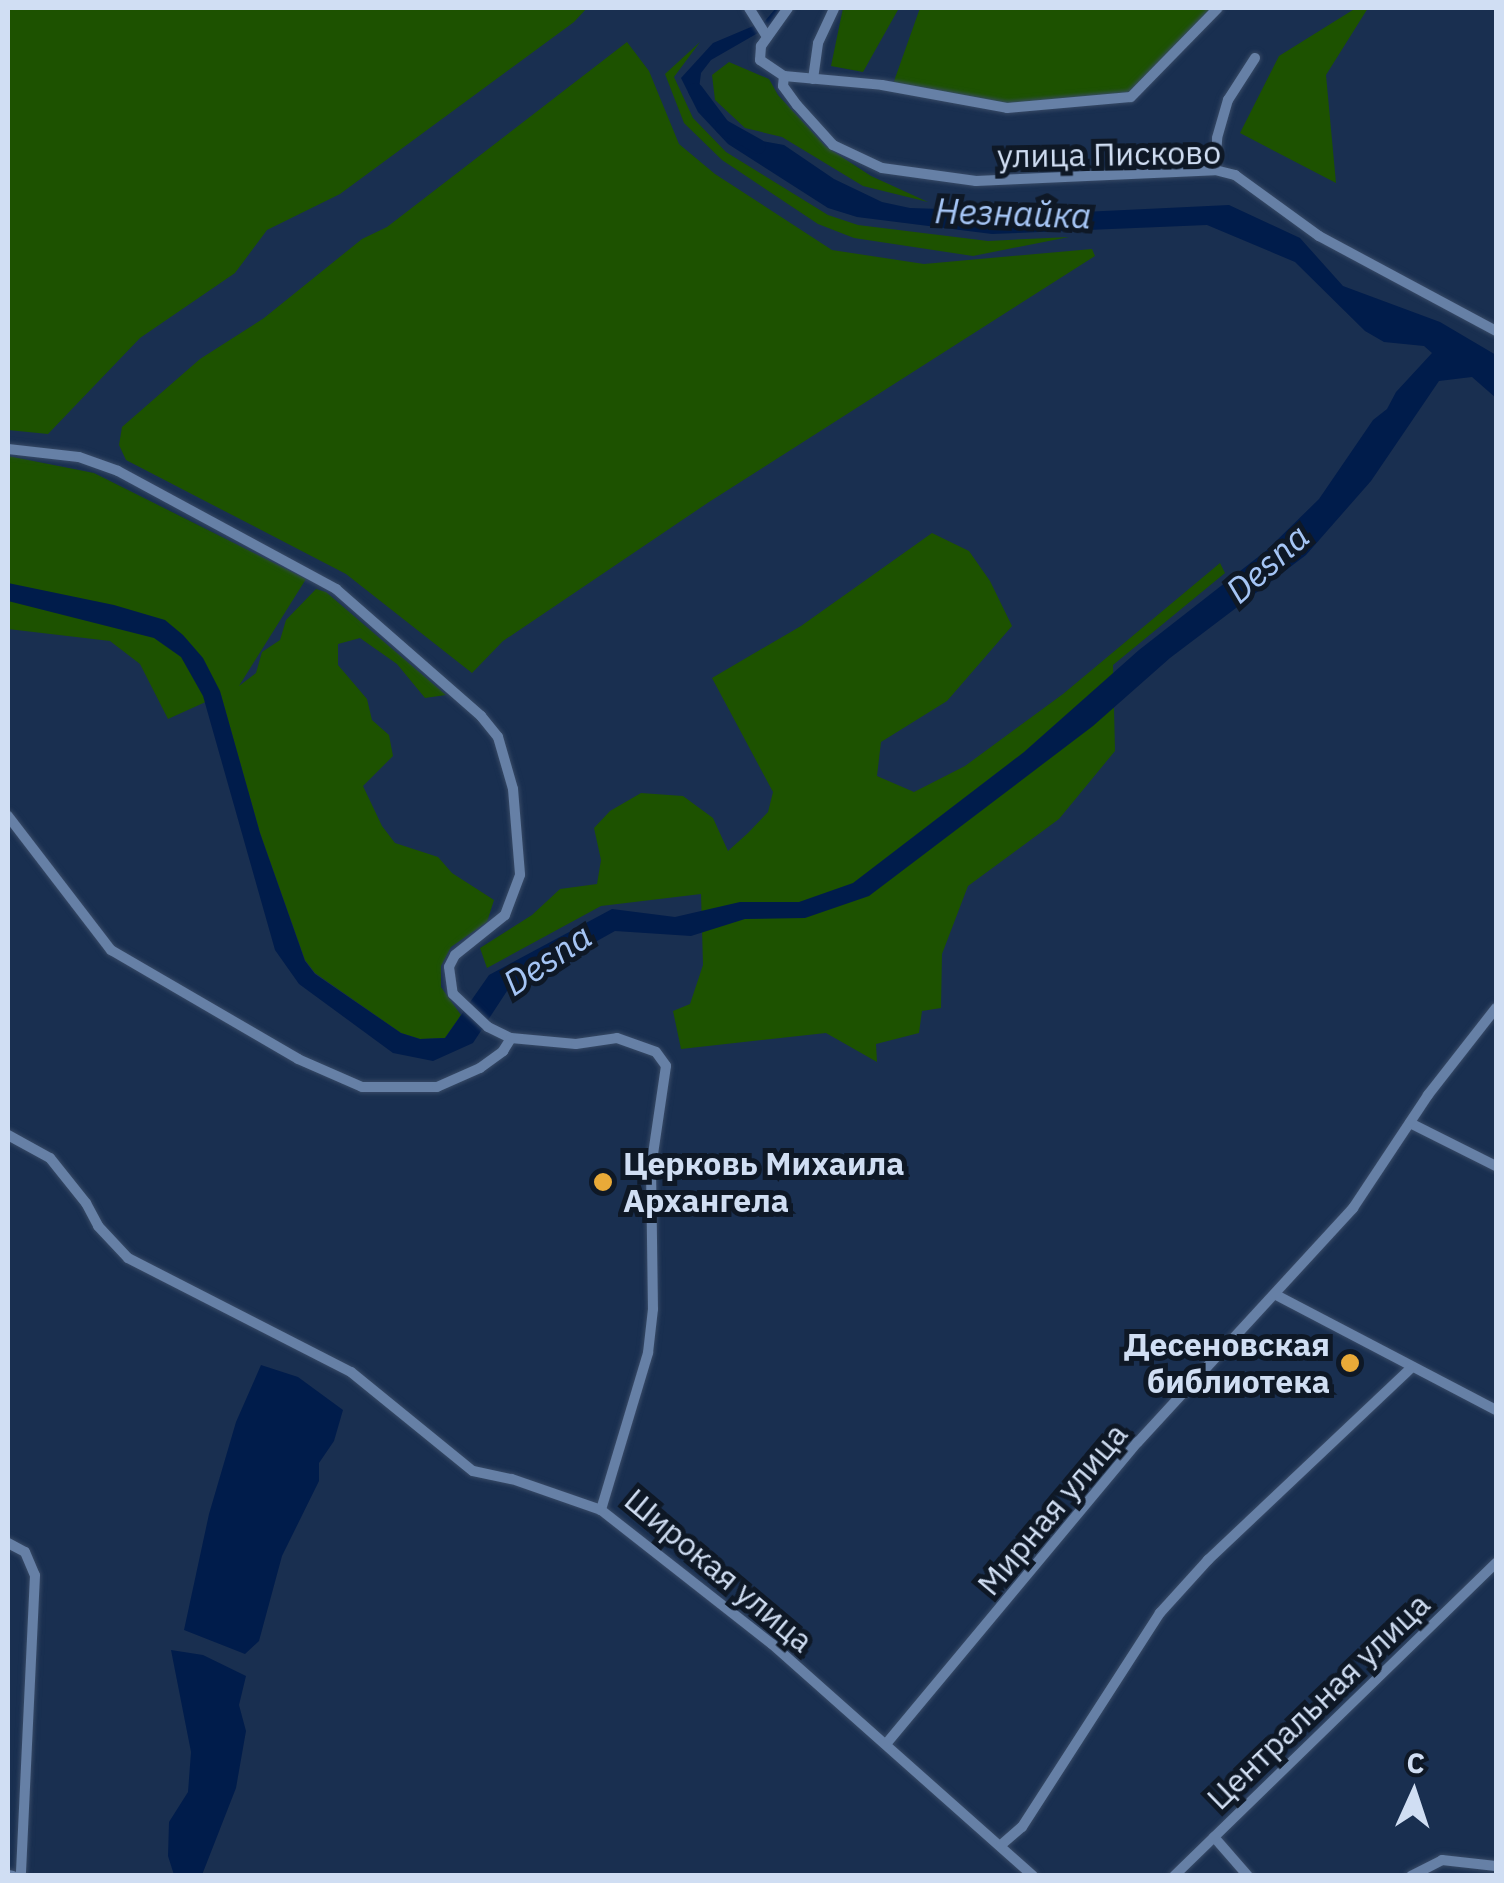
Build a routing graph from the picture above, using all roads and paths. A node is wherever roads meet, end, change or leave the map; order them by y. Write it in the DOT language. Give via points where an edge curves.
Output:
graph roads {
  1 [pos="749,8"];
  2 [pos="788,8"];
  3 [pos="834,8"];
  4 [pos="1218,8"];
  5 [pos="766,34"];
  6 [pos="1255,58"];
  7 [pos="784,76"];
  8 [pos="813,79"];
  9 [pos="1215,170"];
  10 [pos="1496,331"];
  11 [pos="8,449"];
  12 [pos="8,816"];
  13 [pos="1496,1008"];
  14 [pos="511,1038"];
  15 [pos="1410,1124"];
  16 [pos="8,1135"];
  17 [pos="1496,1166"];
  18 [pos="1276,1295"];
  19 [pos="1411,1368"];
  20 [pos="1496,1410"];
  21 [pos="601,1510"];
  22 [pos="12,1544"];
  23 [pos="1496,1563"];
  24 [pos="886,1744"];
  25 [pos="1214,1837"];
  26 [pos="1001,1845"];
  27 [pos="1496,1866"];
  28 [pos="14,1875"];
  29 [pos="1033,1876"];
  30 [pos="1174,1876"];
  31 [pos="1248,1876"];
  32 [pos="1411,1876"];
  1 -- 5 [label="street"];
  2 -- 5 [label="street"];
  3 -- 8 [label="street" via="818,43"];
  4 -- 8 [label="street" via="1142,90 1110,102 1007,108"];
  5 -- 7 [label="street, улица Писково" via="760,60"];
  6 -- 9 [label="street" via="1228,100"];
  7 -- 8 [label="street"];
  7 -- 9 [label="street, улица Писково" via="797,105 833,145 882,168 976,181"];
  9 -- 10 [label="street, улица Писково" via="1235,175 1319,236"];
  11 -- 14 [label="street" via="79,457 118,471 336,589 481,716 498,737 513,789 520,876 505,915 449,968 453,994 488,1027"];
  12 -- 14 [label="street" via="111,950 298,1059 362,1087 437,1087 480,1068"];
  13 -- 15 [label="street, Мирная улица"];
  14 -- 21 [label="street, Широкая улица" via="552,1044 617,1038 656,1052 666,1066 651,1168 648,1353"];
  15 -- 17 [label="street"];
  15 -- 18 [label="street, Мирная улица" via="1352,1208"];
  16 -- 21 [label="street" via="50,1158 128,1258 350,1372 473,1471"];
  18 -- 19 [label="street"];
  18 -- 24 [label="street, Мирная улица" via="1138,1442"];
  19 -- 20 [label="street"];
  19 -- 26 [label="street" via="1160,1614 1022,1827"];
  21 -- 24 [label="street, Широкая улица"];
  22 -- 28 [label="street" via="30,1558 35,1575"];
  23 -- 25 [label="street, Центральная улица"];
  24 -- 26 [label="street, Широкая улица"];
  25 -- 30 [label="street, Центральная улица"];
  25 -- 31 [label="street"];
  26 -- 29 [label="street, Широкая улица"];
  27 -- 32 [label="street" via="1442,1860"];
}
